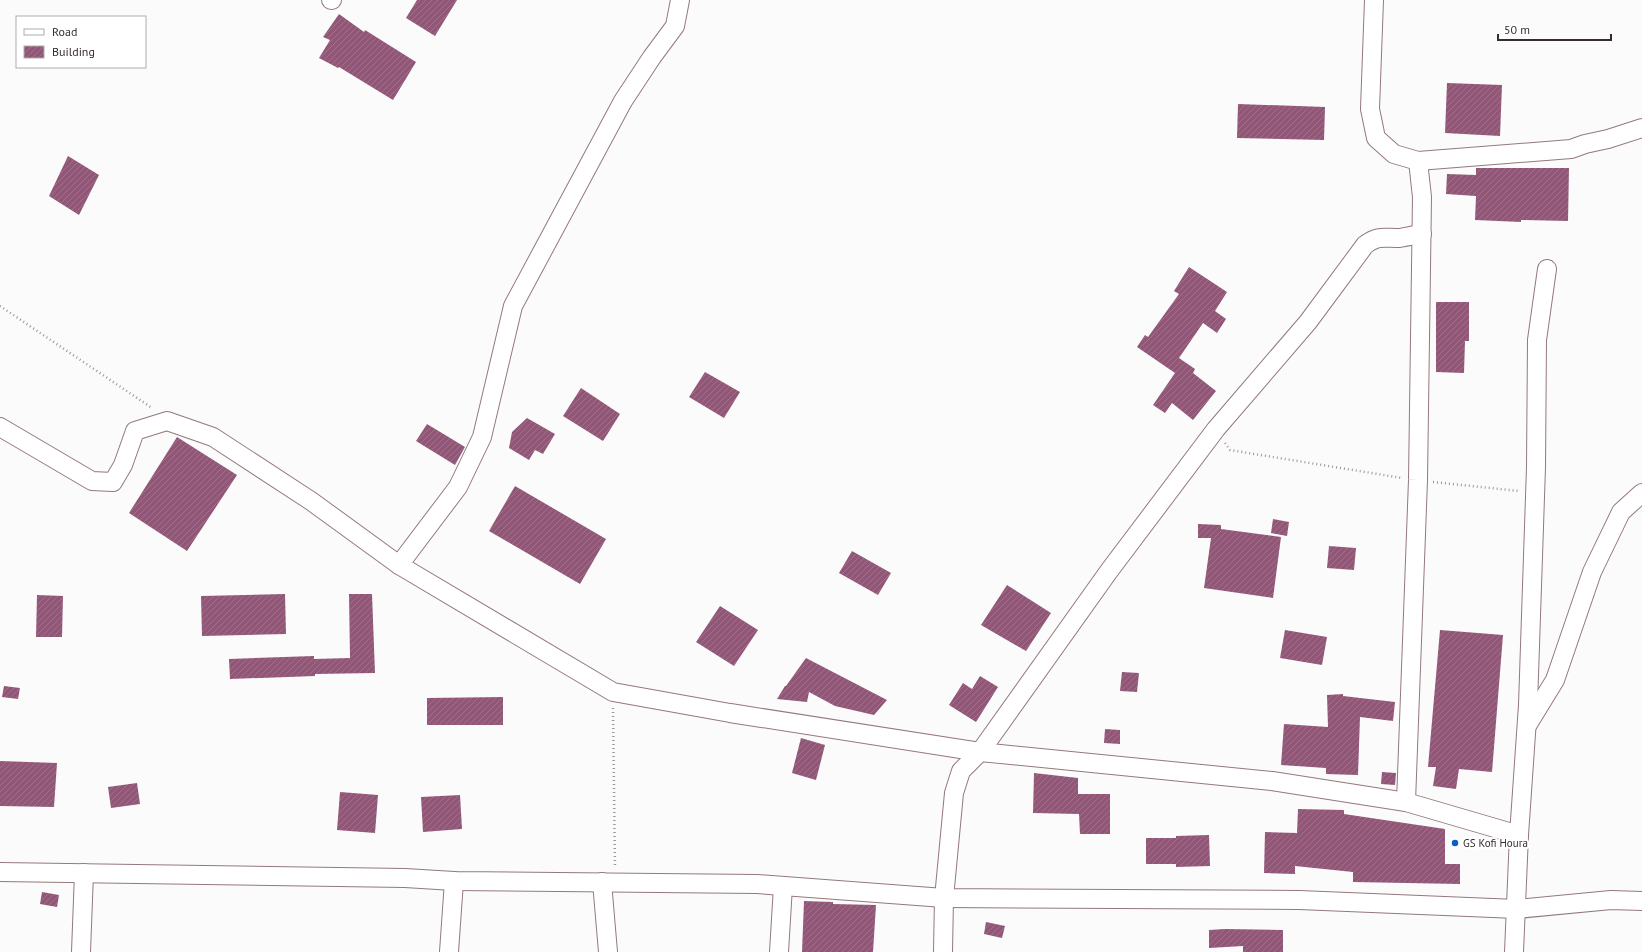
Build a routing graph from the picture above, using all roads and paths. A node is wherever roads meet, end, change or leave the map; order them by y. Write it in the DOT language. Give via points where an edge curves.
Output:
graph roads {
  1 [pos="680,0"];
  2 [pos="1374,0"];
  3 [pos="1642,128"];
  4 [pos="1418,161"];
  5 [pos="1422,234"];
  6 [pos="1547,269"];
  7 [pos="0,306"];
  8 [pos="167,422"];
  9 [pos="0,427"];
  10 [pos="1216,429"];
  11 [pos="1418,480"];
  12 [pos="1535,492"];
  13 [pos="1642,493"];
  14 [pos="399,565"];
  15 [pos="612,692"];
  16 [pos="1526,726"];
  17 [pos="980,752"];
  18 [pos="1406,802"];
  19 [pos="1519,835"];
  20 [pos="0,872"];
  21 [pos="84,873"];
  22 [pos="454,881"];
  23 [pos="609,882"];
  24 [pos="783,886"];
  25 [pos="944,898"];
  26 [pos="1642,901"];
  27 [pos="1517,909"];
  28 [pos="82,952"];
  29 [pos="448,952"];
  30 [pos="608,952"];
  31 [pos="779,952"];
  32 [pos="943,952"];
  33 [pos="1514,952"];
  1 -- 14 [label="street" via="675,26 623,101 513,306 482,438 458,488"];
  2 -- 4 [label="street" via="1370,109 1376,138 1394,154"];
  3 -- 4 [label="street" via="1571,149"];
  4 -- 5 [label="street" via="1422,197"];
  5 -- 10 [label="street" via="1400,238 1381,237 1365,245 1308,322"];
  5 -- 11 [label="street"];
  6 -- 12 [label="street" via="1537,340"];
  7 -- 8 [label="path" via="152,408"];
  8 -- 9 [label="street" via="135,431 123,465 113,482 92,482"];
  8 -- 14 [label="street" via="213,437 312,502"];
  10 -- 11 [label="path" via="1230,450"];
  10 -- 17 [label="street"];
  11 -- 12 [label="path"];
  11 -- 18 [label="street"];
  12 -- 16 [label="street"];
  13 -- 16 [label="street" via="1621,512 1592,572 1555,680"];
  14 -- 15 [label="street"];
  15 -- 17 [label="street"];
  15 -- 23 [label="path"];
  16 -- 19 [label="street"];
  17 -- 18 [label="street" via="1272,781"];
  17 -- 25 [label="street" via="961,771 954,793"];
  18 -- 19 [label="street"];
  19 -- 27 [label="street"];
  20 -- 21 [label="street"];
  21 -- 22 [label="street"];
  21 -- 28 [label="street"];
  22 -- 23 [label="street"];
  22 -- 29 [label="street"];
  23 -- 24 [label="street"];
  23 -- 30 [label="street"];
  24 -- 25 [label="street"];
  24 -- 31 [label="street"];
  25 -- 27 [label="street" via="1299,900"];
  25 -- 32 [label="street"];
  26 -- 27 [label="street" via="1611,900"];
  27 -- 33 [label="street"];
}
